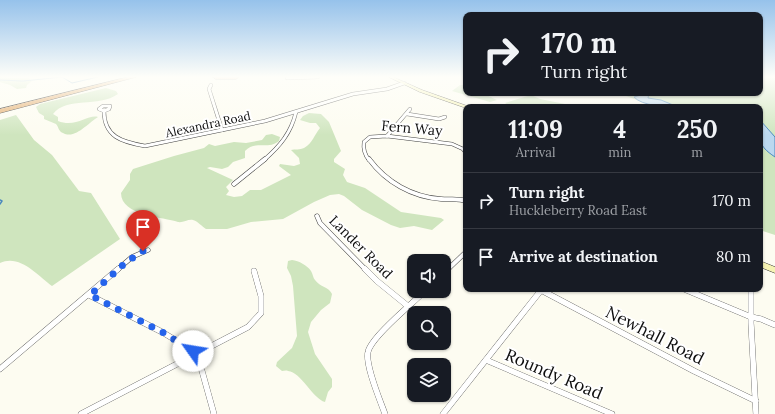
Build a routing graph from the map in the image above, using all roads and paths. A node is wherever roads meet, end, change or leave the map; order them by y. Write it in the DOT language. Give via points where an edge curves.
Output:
graph roads {
  1 [pos="45,96"];
  2 [pos="53,96"];
  3 [pos="211,96"];
  4 [pos="346,96"];
  5 [pos="437,96"];
  6 [pos="463,105"];
  7 [pos="0,107"];
  8 [pos="410,109"];
  9 [pos="104,110"];
  10 [pos="0,111"];
  11 [pos="296,112"];
  12 [pos="407,114"];
  13 [pos="445,117"];
  14 [pos="222,130"];
  15 [pos="387,136"];
  16 [pos="463,149"];
  17 [pos="234,184"];
  18 [pos="463,201"];
  19 [pos="317,216"];
  20 [pos="148,250"];
  21 [pos="463,255"];
  22 [pos="763,265"];
  23 [pos="451,266"];
  24 [pos="775,270"];
  25 [pos="254,271"];
  26 [pos="540,292"];
  27 [pos="546,292"];
  28 [pos="691,292"];
  29 [pos="751,292"];
  30 [pos="90,295"];
  31 [pos="418,298"];
  32 [pos="408,306"];
  33 [pos="410,306"];
  34 [pos="407,309"];
  35 [pos="751,317"];
  36 [pos="775,325"];
  37 [pos="196,353"];
  38 [pos="486,360"];
  39 [pos="0,369"];
  40 [pos="756,401"];
  41 [pos="81,414"];
  42 [pos="214,414"];
  43 [pos="385,414"];
  44 [pos="444,414"];
  45 [pos="612,414"];
  46 [pos="756,414"];
  1 -- 7 [label="highway"];
  2 -- 10 [label="highway"];
  3 -- 14 [label="street"];
  4 -- 11 [label="street, Alexandra Road"];
  5 -- 6 [label="main road"];
  8 -- 12 [label="street"];
  9 -- 14 [label="street, Alexandra Road" via="104,122 109,132 135,145 158,144"];
  11 -- 14 [label="street, Alexandra Road"];
  11 -- 17 [label="street" via="289,135 280,146"];
  12 -- 13 [label="street" via="439,119"];
  12 -- 15 [label="street"];
  15 -- 16 [label="street, Fern Way" via="452,144"];
  15 -- 18 [label="street, Fern Way" via="370,137 364,142 363,148 368,159 392,183 410,193"];
  19 -- 32 [label="street, Lander Road" via="320,223 372,275"];
  20 -- 30 [label="street" via="132,257"];
  21 -- 23 [label="street"];
  22 -- 24 [label="main road"];
  25 -- 37 [label="street" via="261,296 261,314 248,327"];
  26 -- 38 [label="street"];
  27 -- 40 [label="street, Newhall Road"];
  28 -- 35 [label="street"];
  29 -- 35 [label="street"];
  30 -- 37 [label="street" via="162,332"];
  30 -- 39 [label="street"];
  31 -- 33 [label="street"];
  34 -- 43 [label="street" via="374,340 368,351 368,362"];
  35 -- 36 [label="street"];
  35 -- 40 [label="street"];
  37 -- 41 [label="street"];
  37 -- 42 [label="street"];
  38 -- 44 [label="street"];
  38 -- 45 [label="street, Roundy Road"];
  40 -- 46 [label="street"];
}
